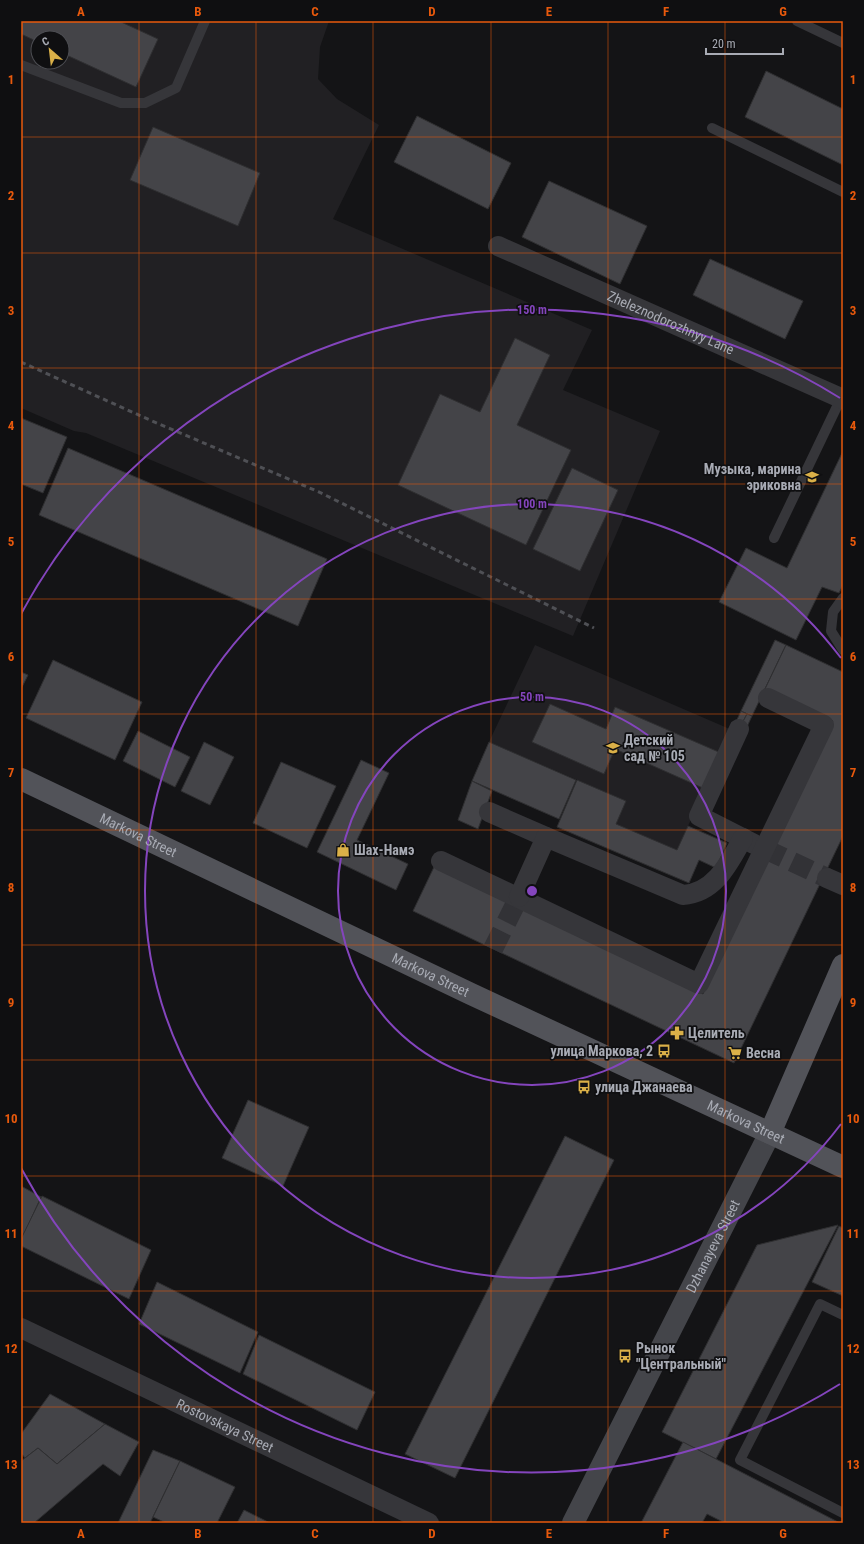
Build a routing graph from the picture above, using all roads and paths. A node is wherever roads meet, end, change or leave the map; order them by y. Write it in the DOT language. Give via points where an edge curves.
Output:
graph roads {
  1 [pos="205,21"];
  2 [pos="797,21"];
  3 [pos="843,43"];
  4 [pos="21,65"];
  5 [pos="712,128"];
  6 [pos="843,192"];
  7 [pos="498,246"];
  8 [pos="842,397"];
  9 [pos="774,538"];
  10 [pos="843,598"];
  11 [pos="843,650"];
  12 [pos="768,698"];
  13 [pos="740,729"];
  14 [pos="21,779"];
  15 [pos="489,812"];
  16 [pos="546,837"];
  17 [pos="743,838"];
  18 [pos="764,848"];
  19 [pos="441,861"];
  20 [pos="518,898"];
  21 [pos="843,965"];
  22 [pos="770,1133"];
  23 [pos="843,1166"];
  24 [pos="843,1315"];
  25 [pos="21,1328"];
  26 [pos="843,1513"];
  27 [pos="429,1523"];
  28 [pos="573,1523"];
  1 -- 4 [label="lane" via="176,88 145,104 121,103"];
  2 -- 3 [label="lane"];
  5 -- 6 [label="lane"];
  7 -- 8 [label="street, Zheleznodorozhnyy Lane"];
  8 -- 9 [label="lane"];
  10 -- 11 [label="lane" via="833,612 831,631"];
  12 -- 18 [label="street" via="824,725"];
  13 -- 17 [label="street" via="700,807 699,816"];
  14 -- 22 [label="main road, Markova Street" via="471,994"];
  15 -- 16 [label="street"];
  16 -- 17 [label="street" via="683,896 693,895 719,878"];
  16 -- 20 [label="street"];
  17 -- 18 [label="street"];
  18 -- 20 [label="street" via="699,984"];
  19 -- 20 [label="street"];
  21 -- 22 [label="main road, Dzhanayeva Street"];
  22 -- 23 [label="main road, Markova Street"];
  22 -- 28 [label="street, Dzhanayeva Street"];
  24 -- 26 [label="lane" via="820,1304 740,1460"];
  25 -- 27 [label="street, Rostovskaya Street"];
}
